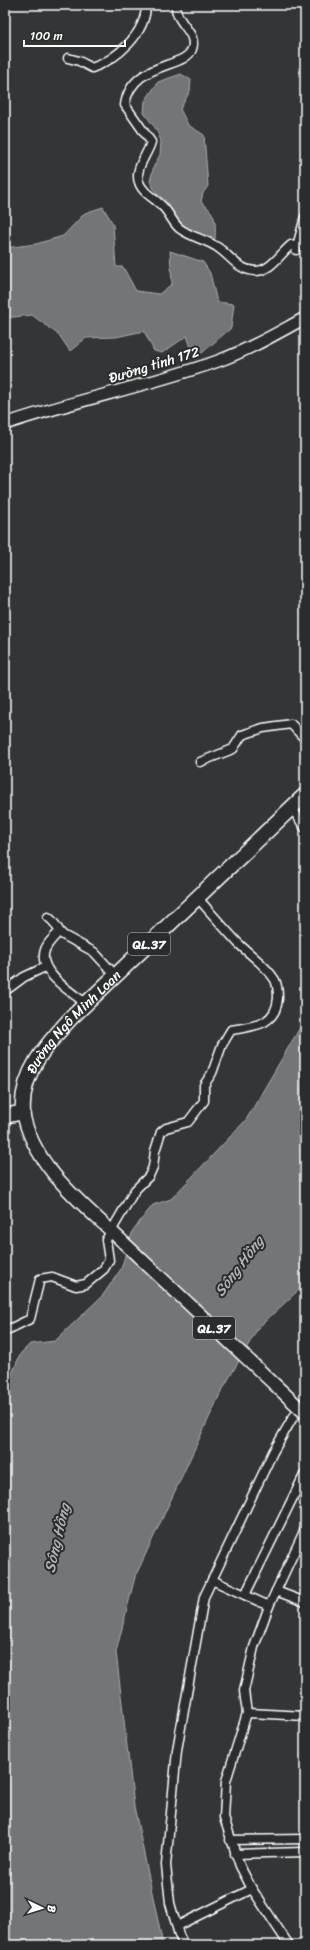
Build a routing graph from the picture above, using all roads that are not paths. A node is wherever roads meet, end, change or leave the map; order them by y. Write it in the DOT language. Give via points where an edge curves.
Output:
graph roads {
  1 [pos="146,5"];
  2 [pos="176,5"];
  3 [pos="68,58"];
  4 [pos="305,217"];
  5 [pos="305,318"];
  6 [pos="5,424"];
  7 [pos="305,739"];
  8 [pos="200,762"];
  9 [pos="305,795"];
  10 [pos="292,808"];
  11 [pos="305,828"];
  12 [pos="197,897"];
  13 [pos="48,917"];
  14 [pos="59,932"];
  15 [pos="45,967"];
  16 [pos="116,976"];
  17 [pos="5,991"];
  18 [pos="87,1004"];
  19 [pos="23,1112"];
  20 [pos="5,1116"];
  21 [pos="111,1230"];
  22 [pos="5,1331"];
  23 [pos="305,1402"];
  24 [pos="305,1413"];
  25 [pos="305,1474"];
  26 [pos="305,1529"];
  27 [pos="212,1580"];
  28 [pos="276,1591"];
  29 [pos="245,1595"];
  30 [pos="305,1602"];
  31 [pos="269,1606"];
  32 [pos="247,1713"];
  33 [pos="305,1716"];
  34 [pos="305,1839"];
  35 [pos="230,1840"];
  36 [pos="305,1852"];
  37 [pos="235,1854"];
  38 [pos="252,1889"];
  39 [pos="176,1926"];
  40 [pos="184,1945"];
  41 [pos="289,1945"];
  1 -- 3 [label="street" via="146,12 137,33 124,50 105,64 92,68"];
  2 -- 4 [label="street" via="176,12 193,40 192,50 187,57 148,72 126,95 125,105 151,142 139,172 139,182 178,227 219,248 241,267 255,271 273,263 293,247"];
  5 -- 6 [label="main road, Đường tỉnh 172" via="243,351 218,361"];
  7 -- 8 [label="street" via="290,724 262,728 242,736 233,749"];
  9 -- 10 [label="highway, Đường Ngô Minh Loan / QL.37"];
  10 -- 11 [label="street"];
  10 -- 12 [label="highway, Đường Ngô Minh Loan / QL.37"];
  12 -- 16 [label="highway, Đường Ngô Minh Loan / QL.37"];
  12 -- 21 [label="street" via="275,980 278,989 277,1006 268,1021 256,1026 231,1030 204,1085 204,1101 188,1122 166,1128 161,1132 154,1151 153,1167 135,1190"];
  13 -- 14 [label="street" via="55,922"];
  14 -- 15 [label="street" via="49,942 44,954"];
  14 -- 16 [label="street" via="94,952"];
  15 -- 17 [label="street" via="24,977"];
  15 -- 18 [label="street" via="66,989"];
  16 -- 18 [label="highway, Đường Ngô Minh Loan / QL.37"];
  18 -- 19 [label="highway, Đường Ngô Minh Loan / QL.37" via="44,1048 24,1089"];
  19 -- 20 [label="highway"];
  19 -- 21 [label="main road, Đường Ngô Minh Loan / QL.37" via="33,1144 48,1167"];
  21 -- 22 [label="street" via="106,1240 109,1260 104,1269 86,1284 76,1286 52,1277 40,1279 30,1320"];
  21 -- 24 [label="main road, Đường Ngô Minh Loan / QL.37, bridge"];
  23 -- 27 [label="street" via="273,1452"];
  25 -- 29 [label="street"];
  26 -- 28 [label="street"];
  27 -- 29 [label="street"];
  27 -- 39 [label="street" via="204,1597 176,1757 166,1865 170,1903"];
  28 -- 30 [label="street"];
  28 -- 31 [label="street"];
  29 -- 31 [label="street"];
  31 -- 32 [label="street" via="254,1647 244,1691"];
  32 -- 33 [label="street"];
  32 -- 35 [label="street" via="226,1781 224,1818"];
  34 -- 35 [label="street"];
  35 -- 37 [label="street"];
  36 -- 37 [label="street"];
  37 -- 38 [label="street"];
  38 -- 39 [label="street"];
  38 -- 41 [label="street"];
  39 -- 40 [label="street"];
}
